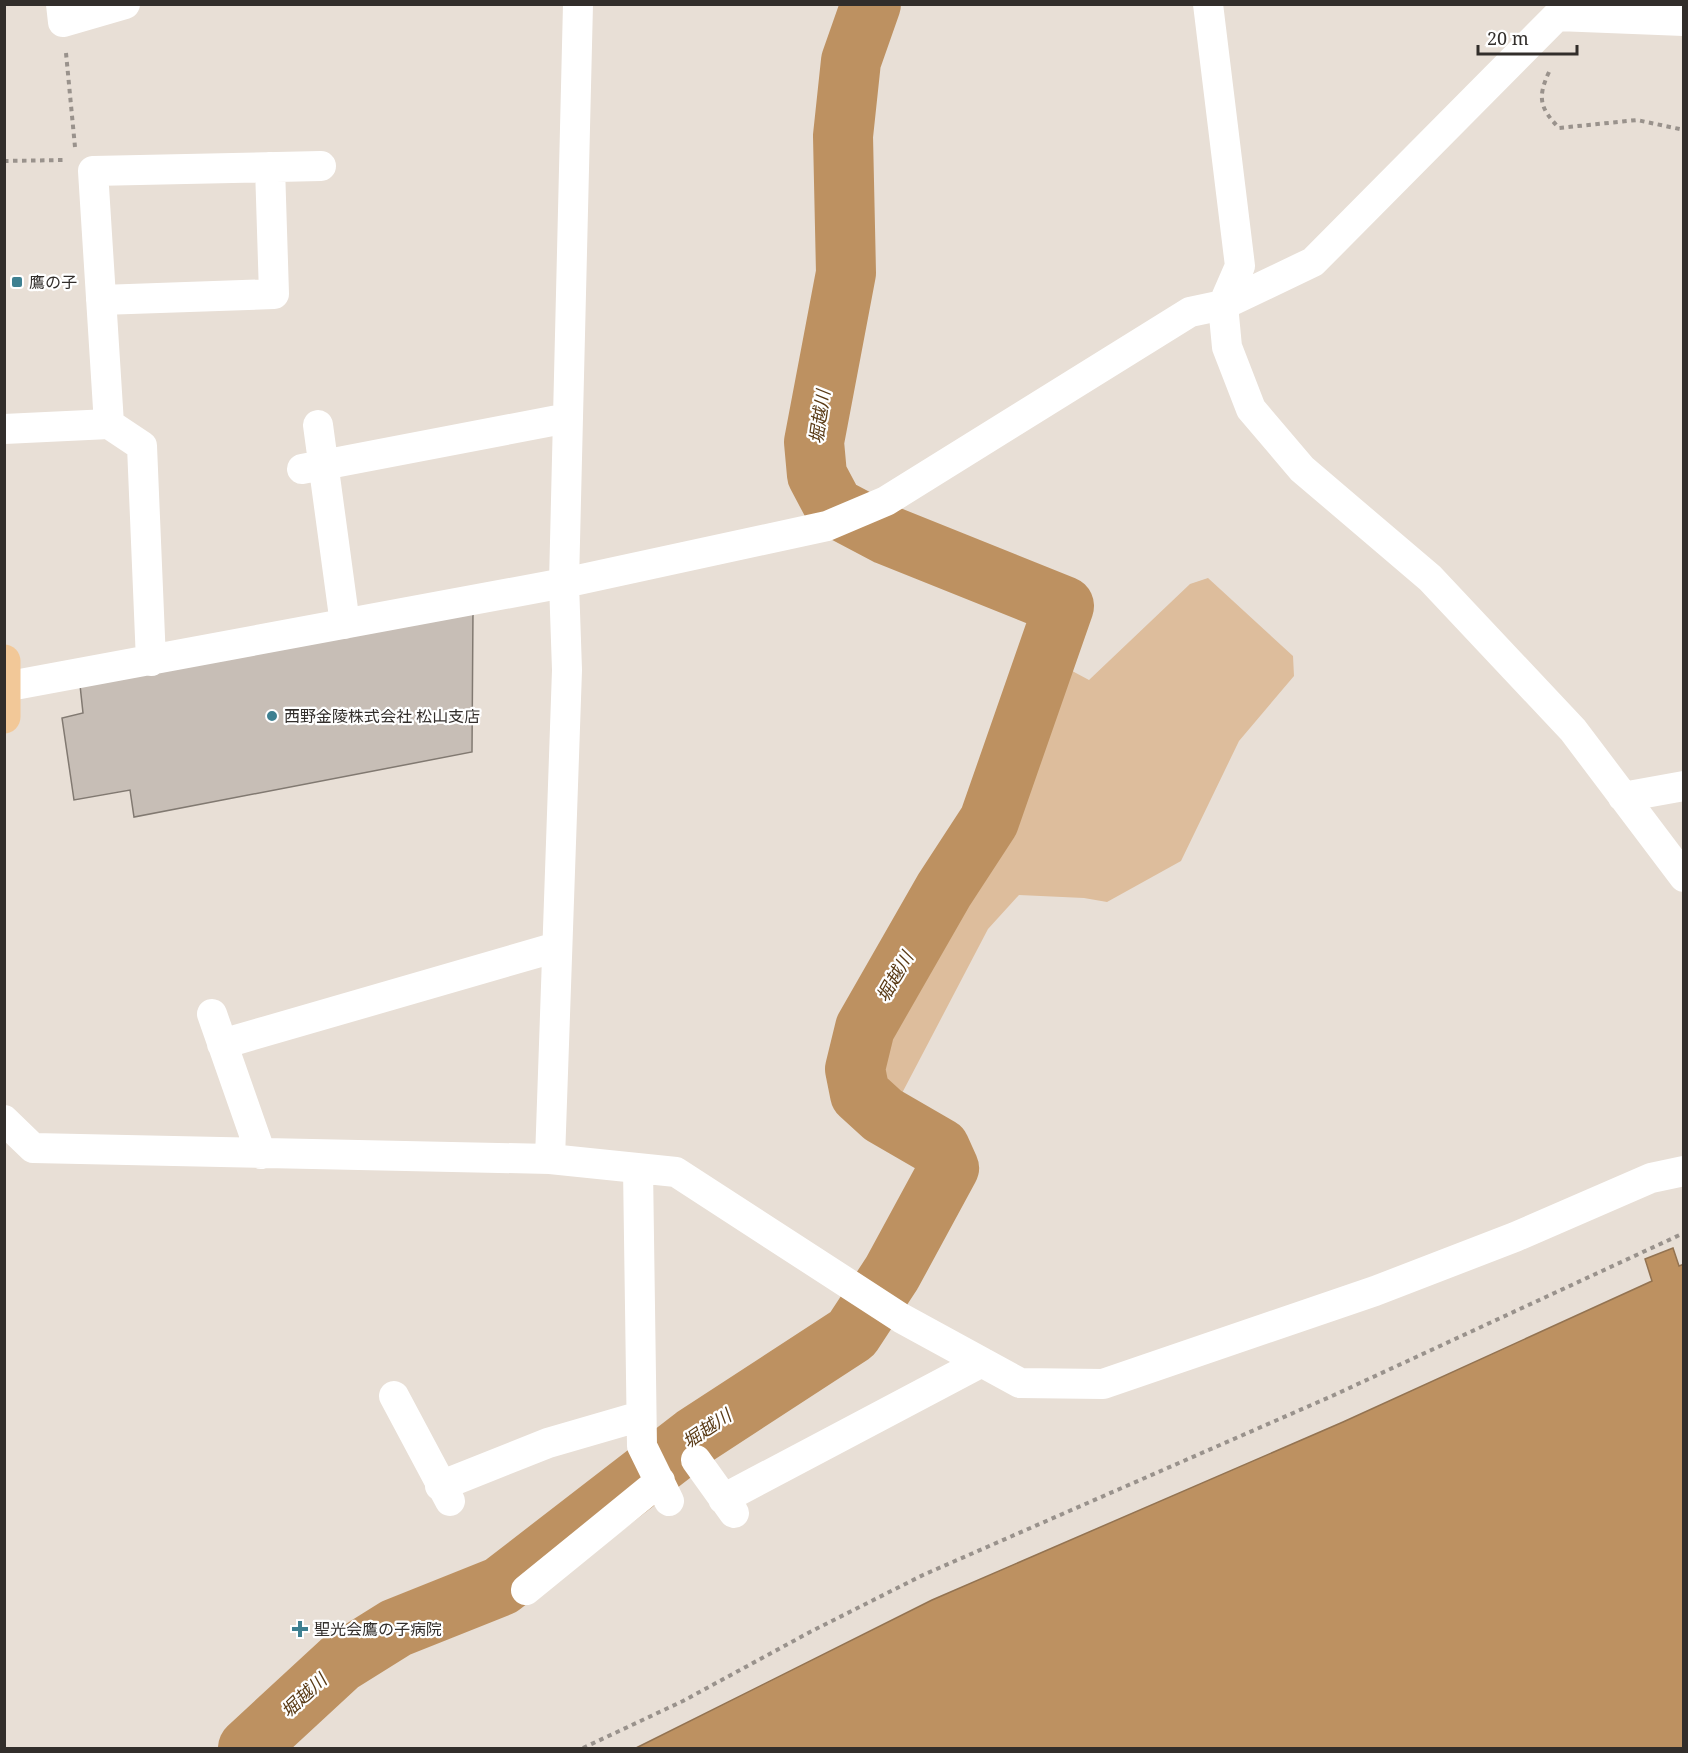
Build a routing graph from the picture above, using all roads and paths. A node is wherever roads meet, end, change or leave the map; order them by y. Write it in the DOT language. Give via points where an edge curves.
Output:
graph roads {
  1 [pos="125,4"];
  2 [pos="578,4"];
  3 [pos="1208,4"];
  4 [pos="1556,10"];
  5 [pos="62,13"];
  6 [pos="1683,21"];
  7 [pos="1683,130"];
  8 [pos="4,161"];
  9 [pos="85,165"];
  10 [pos="321,166"];
  11 [pos="270,167"];
  12 [pos="101,300"];
  13 [pos="1223,305"];
  14 [pos="568,418"];
  15 [pos="109,424"];
  16 [pos="318,425"];
  17 [pos="4,429"];
  18 [pos="313,467"];
  19 [pos="564,583"];
  20 [pos="345,624"];
  21 [pos="4,661"];
  22 [pos="151,661"];
  23 [pos="5,687"];
  24 [pos="4,717"];
  25 [pos="1683,786"];
  26 [pos="1623,797"];
  27 [pos="1683,877"];
  28 [pos="557,947"];
  29 [pos="212,1014"];
  30 [pos="222,1044"];
  31 [pos="4,1120"];
  32 [pos="261,1154"];
  33 [pos="550,1160"];
  34 [pos="638,1168"];
  35 [pos="1683,1171"];
  36 [pos="1683,1233"];
  37 [pos="982,1362"];
  38 [pos="394,1396"];
  39 [pos="641,1416"];
  40 [pos="696,1460"];
  41 [pos="526,1590"];
  42 [pos="583,1749"];
  1 -- 5 [label="street"];
  2 -- 14 [label="street"];
  3 -- 13 [label="street" via="1240,266"];
  4 -- 6 [label="street"];
  4 -- 7 [label="path" via="1556,56 1540,97 1545,113 1559,128 1637,120"];
  4 -- 13 [label="street" via="1312,262"];
  5 -- 9 [label="path"];
  8 -- 9 [label="path"];
  9 -- 11 [label="street"];
  9 -- 12 [label="street"];
  10 -- 11 [label="street"];
  11 -- 12 [label="street" via="273,294"];
  12 -- 15 [label="street"];
  13 -- 19 [label="street" via="1190,312 886,501 827,526"];
  13 -- 26 [label="street" via="1227,347 1251,409 1302,470 1430,578 1573,730"];
  14 -- 18 [label="street"];
  14 -- 19 [label="street"];
  15 -- 17 [label="street"];
  15 -- 22 [label="street" via="142,446"];
  16 -- 18 [label="street"];
  18 -- 20 [label="street"];
  19 -- 20 [label="street"];
  19 -- 28 [label="street" via="567,670"];
  20 -- 22 [label="street"];
  21 -- 23 [label="main road"];
  22 -- 23 [label="street"];
  23 -- 24 [label="main road"];
  25 -- 26 [label="street"];
  26 -- 27 [label="street"];
  28 -- 30 [label="street"];
  28 -- 33 [label="street"];
  29 -- 30 [label="street"];
  30 -- 32 [label="street"];
  31 -- 32 [label="street" via="33,1148"];
  32 -- 33 [label="street"];
  33 -- 34 [label="street"];
  34 -- 37 [label="street" via="676,1172 902,1318"];
  34 -- 39 [label="street"];
  35 -- 37 [label="street" via="1651,1178 1515,1237 1375,1291 1103,1384 1020,1383"];
  36 -- 42 [label="path" via="1332,1396 923,1575"];
  37 -- 40 [label="street" via="729,1506"];
  38 -- 39 [label="street" via="446,1495 548,1443"];
  39 -- 41 [label="street" via="642,1446 664,1491"];
}
